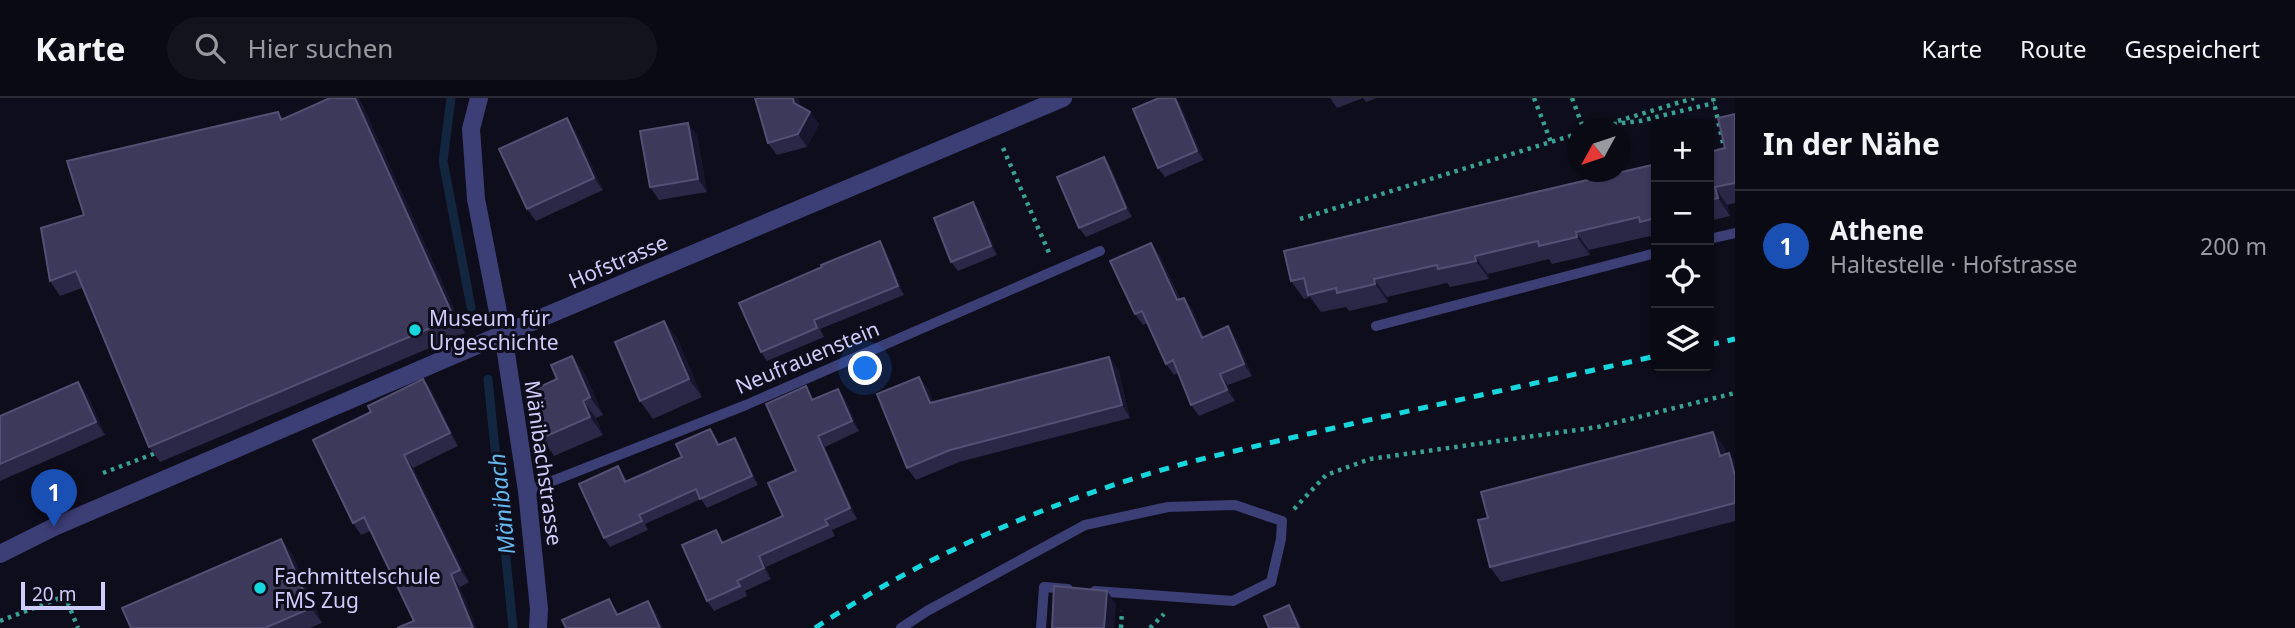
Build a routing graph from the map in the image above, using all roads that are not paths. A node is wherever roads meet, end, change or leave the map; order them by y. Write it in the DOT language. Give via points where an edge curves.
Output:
graph roads {
  1 [pos="479,98"];
  2 [pos="1063,98"];
  3 [pos="1735,233"];
  4 [pos="1714,239"];
  5 [pos="1100,251"];
  6 [pos="1651,254"];
  7 [pos="1377,326"];
  8 [pos="503,334"];
  9 [pos="527,491"];
  10 [pos="0,554"];
  11 [pos="538,628"];
  12 [pos="901,628"];
  13 [pos="1041,628"];
  1 -- 8 [label="street, Mänibachstrasse" via="471,129 476,199"];
  2 -- 8 [label="street, Hofstrasse"];
  3 -- 4 [label="lane"];
  5 -- 9 [label="lane, Neufrauenstein" via="746,405"];
  6 -- 7 [label="lane"];
  8 -- 9 [label="street, Mänibachstrasse"];
  8 -- 10 [label="street, Hofstrasse"];
  9 -- 11 [label="street, Mänibachstrasse"];
  12 -- 13 [label="lane" via="1085,525 1168,507 1235,505 1282,522 1271,582 1233,601 1044,587"];
}
